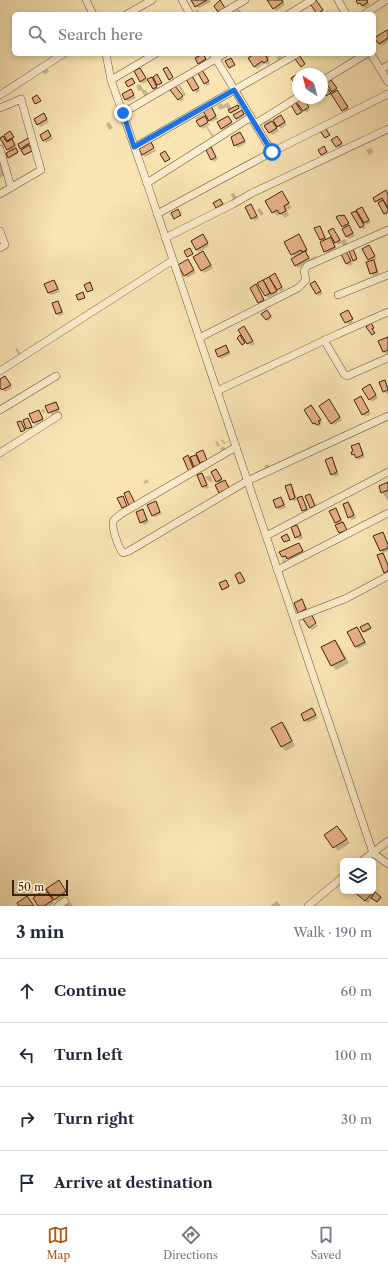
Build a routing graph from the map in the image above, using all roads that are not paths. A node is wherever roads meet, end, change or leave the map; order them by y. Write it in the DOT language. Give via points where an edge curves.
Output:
graph roads {
  1 [pos="86,0"];
  2 [pos="152,0"];
  3 [pos="182,0"];
  4 [pos="245,0"];
  5 [pos="312,0"];
  6 [pos="338,0"];
  7 [pos="386,0"];
  8 [pos="92,12"];
  9 [pos="131,12"];
  10 [pos="189,12"];
  11 [pos="224,12"];
  12 [pos="292,12"];
  13 [pos="345,12"];
  14 [pos="368,12"];
  15 [pos="60,56"];
  16 [pos="106,56"];
  17 [pos="152,56"];
  18 [pos="294,56"];
  19 [pos="363,56"];
  20 [pos="372,56"];
  21 [pos="214,57"];
  22 [pos="388,65"];
  23 [pos="381,70"];
  24 [pos="328,78"];
  25 [pos="111,80"];
  26 [pos="388,82"];
  27 [pos="234,90"];
  28 [pos="388,94"];
  29 [pos="0,95"];
  30 [pos="292,101"];
  31 [pos="0,108"];
  32 [pos="123,113"];
  33 [pos="251,117"];
  34 [pos="255,124"];
  35 [pos="388,129"];
  36 [pos="134,147"];
  37 [pos="0,149"];
  38 [pos="272,152"];
  39 [pos="147,183"];
  40 [pos="11,187"];
  41 [pos="0,194"];
  42 [pos="157,214"];
  43 [pos="0,230"];
  44 [pos="388,230"];
  45 [pos="165,238"];
  46 [pos="0,248"];
  47 [pos="172,260"];
  48 [pos="388,275"];
  49 [pos="338,295"];
  50 [pos="388,312"];
  51 [pos="199,338"];
  52 [pos="324,340"];
  53 [pos="388,358"];
  54 [pos="0,371"];
  55 [pos="56,376"];
  56 [pos="217,391"];
  57 [pos="0,410"];
  58 [pos="58,416"];
  59 [pos="388,416"];
  60 [pos="236,447"];
  61 [pos="0,452"];
  62 [pos="388,472"];
  63 [pos="247,481"];
  64 [pos="388,513"];
  65 [pos="266,536"];
  66 [pos="277,570"];
  67 [pos="388,576"];
  68 [pos="294,618"];
  69 [pos="388,841"];
  70 [pos="373,852"];
  71 [pos="366,858"];
  72 [pos="388,864"];
  73 [pos="340,879"];
  74 [pos="65,901"];
  75 [pos="58,906"];
  76 [pos="308,906"];
  1 -- 8 [label="street"];
  2 -- 9 [label="street"];
  3 -- 10 [label="street"];
  4 -- 11 [label="street"];
  5 -- 12 [label="street"];
  6 -- 13 [label="street"];
  7 -- 14 [label="street"];
  15 -- 29 [label="street"];
  16 -- 25 [label="street"];
  17 -- 25 [label="street"];
  18 -- 27 [label="street"];
  19 -- 24 [label="street"];
  20 -- 23 [label="street"];
  21 -- 27 [label="street"];
  21 -- 32 [label="street"];
  22 -- 23 [label="street"];
  23 -- 26 [label="street"];
  25 -- 32 [label="street"];
  27 -- 33 [label="street"];
  27 -- 36 [label="street"];
  28 -- 38 [label="street"];
  30 -- 34 [label="street"];
  31 -- 40 [label="street" via="21,99 41,170"];
  32 -- 36 [label="street"];
  33 -- 34 [label="street"];
  33 -- 39 [label="street"];
  34 -- 38 [label="street"];
  35 -- 45 [label="street" via="252,193"];
  36 -- 39 [label="street"];
  37 -- 40 [label="street"];
  38 -- 42 [label="street"];
  39 -- 42 [label="street"];
  40 -- 41 [label="street"];
  42 -- 45 [label="street"];
  43 -- 46 [label="street" via="5,245"];
  44 -- 51 [label="street" via="307,266 304,271 306,280 298,288"];
  45 -- 47 [label="street"];
  47 -- 51 [label="street"];
  47 -- 54 [label="street"];
  48 -- 49 [label="street"];
  50 -- 52 [label="street"];
  51 -- 56 [label="street"];
  52 -- 53 [label="street" via="347,376"];
  52 -- 56 [label="street"];
  55 -- 57 [label="street"];
  56 -- 60 [label="street"];
  58 -- 61 [label="street"];
  59 -- 63 [label="street"];
  60 -- 63 [label="street"];
  60 -- 63 [label="street" via="114,520 112,525 120,550 123,553 129,551"];
  62 -- 65 [label="street"];
  63 -- 65 [label="street"];
  64 -- 66 [label="street"];
  65 -- 66 [label="street"];
  66 -- 68 [label="street"];
  67 -- 68 [label="street" via="347,598"];
  68 -- 70 [label="street"];
  69 -- 70 [label="street"];
  70 -- 71 [label="street"];
  70 -- 72 [label="street"];
  73 -- 76 [label="street"];
  74 -- 75 [label="street"];
}
